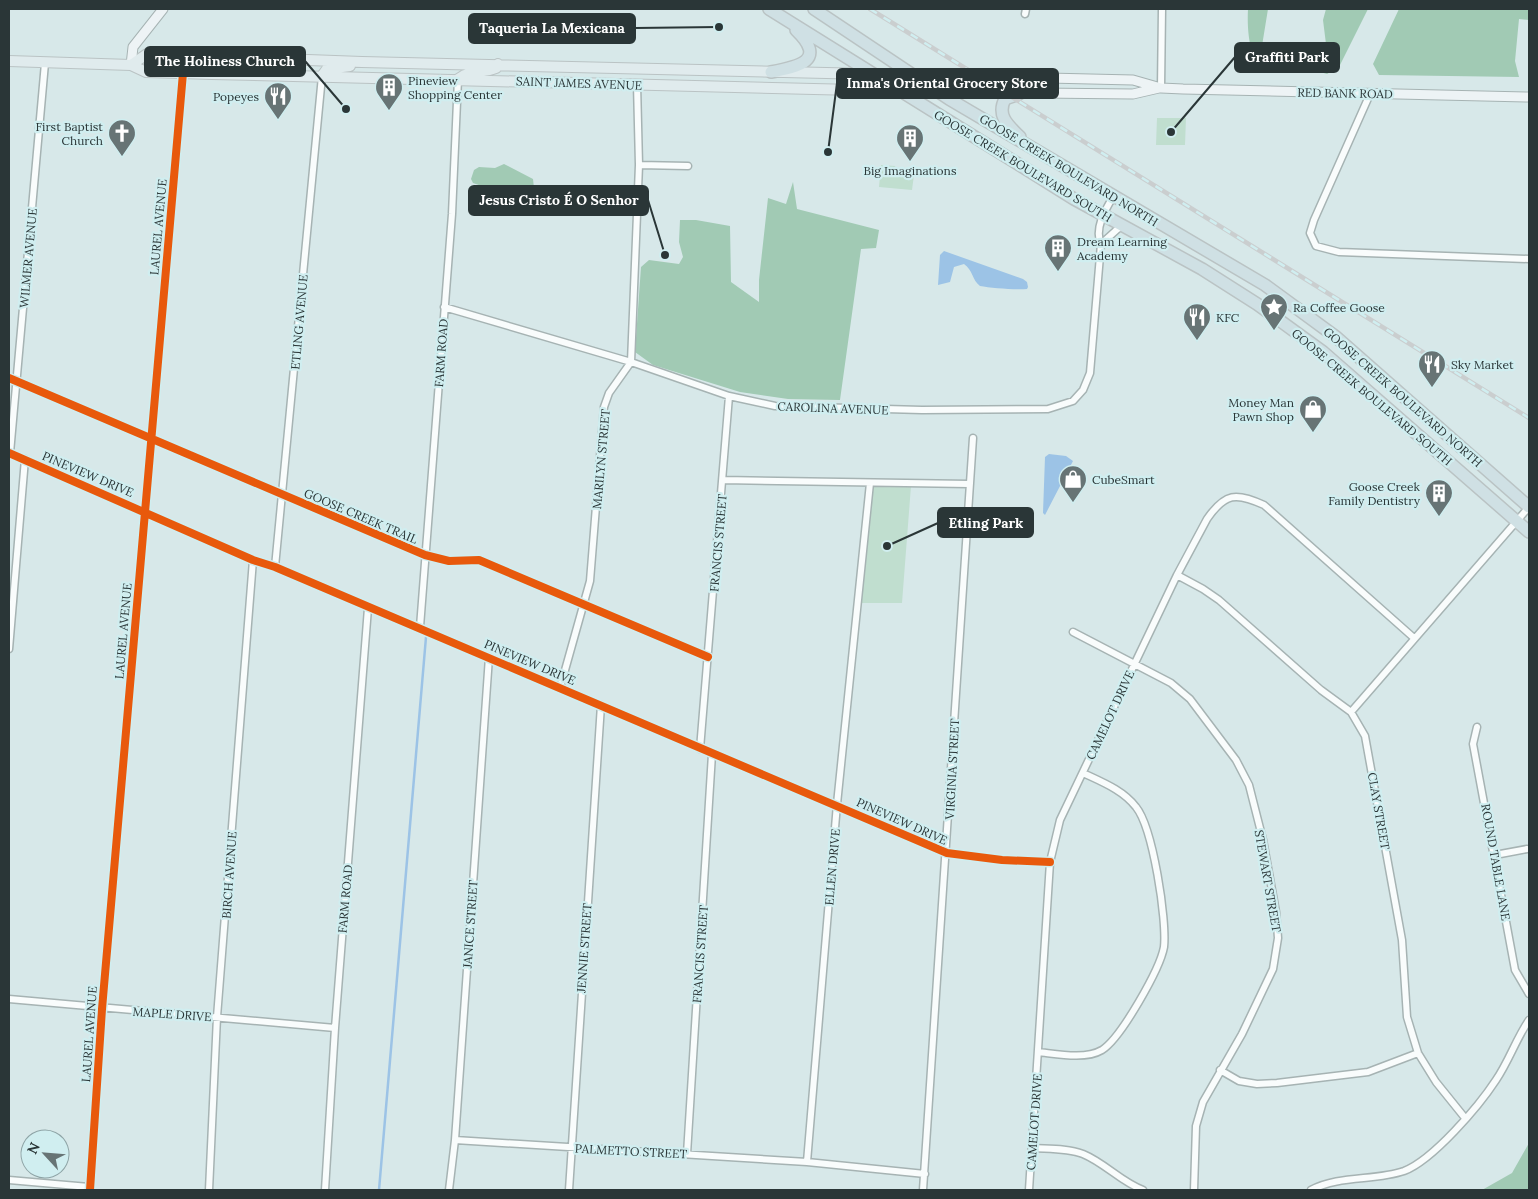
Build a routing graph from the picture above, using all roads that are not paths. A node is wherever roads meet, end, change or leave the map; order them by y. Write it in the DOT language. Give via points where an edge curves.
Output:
graph roads {
  1 [pos="163,9"];
  2 [pos="769,9"];
  3 [pos="814,9"];
  4 [pos="1162,9"];
  5 [pos="784,18"];
  6 [pos="9,61"];
  7 [pos="45,62"];
  8 [pos="362,62"];
  9 [pos="498,64"];
  10 [pos="131,65"];
  11 [pos="770,72"];
  12 [pos="183,73"];
  13 [pos="876,75"];
  14 [pos="912,75"];
  15 [pos="322,76"];
  16 [pos="458,80"];
  17 [pos="637,84"];
  18 [pos="1162,88"];
  19 [pos="902,91"];
  20 [pos="938,92"];
  21 [pos="1019,94"];
  22 [pos="1370,94"];
  23 [pos="1529,97"];
  24 [pos="1032,150"];
  25 [pos="639,165"];
  26 [pos="688,166"];
  27 [pos="1113,197"];
  28 [pos="1102,215"];
  29 [pos="1121,226"];
  30 [pos="1101,244"];
  31 [pos="1529,259"];
  32 [pos="444,307"];
  33 [pos="631,362"];
  34 [pos="729,396"];
  35 [pos="973,438"];
  36 [pos="9,453"];
  37 [pos="24,459"];
  38 [pos="723,480"];
  39 [pos="870,483"];
  40 [pos="969,484"];
  41 [pos="1529,507"];
  42 [pos="144,511"];
  43 [pos="1517,521"];
  44 [pos="1529,532"];
  45 [pos="253,560"];
  46 [pos="275,567"];
  47 [pos="1177,575"];
  48 [pos="368,608"];
  49 [pos="420,627"];
  50 [pos="1073,632"];
  51 [pos="1414,638"];
  52 [pos="9,649"];
  53 [pos="490,657"];
  54 [pos="1134,666"];
  55 [pos="560,688"];
  56 [pos="601,706"];
  57 [pos="1351,712"];
  58 [pos="1478,727"];
  59 [pos="700,749"];
  60 [pos="712,754"];
  61 [pos="1083,773"];
  62 [pos="837,804"];
  63 [pos="1526,849"];
  64 [pos="947,853"];
  65 [pos="1495,855"];
  66 [pos="1050,862"];
  67 [pos="1529,994"];
  68 [pos="9,999"];
  69 [pos="102,1008"];
  70 [pos="218,1017"];
  71 [pos="1529,1020"];
  72 [pos="335,1028"];
  73 [pos="1038,1052"];
  74 [pos="1418,1053"];
  75 [pos="1220,1070"];
  76 [pos="1465,1118"];
  77 [pos="455,1140"];
  78 [pos="570,1148"];
  79 [pos="1032,1148"];
  80 [pos="687,1154"];
  81 [pos="807,1162"];
  82 [pos="925,1174"];
  83 [pos="9,1180"];
  84 [pos="89,1188"];
  85 [pos="209,1190"];
  86 [pos="325,1190"];
  87 [pos="449,1190"];
  88 [pos="569,1190"];
  89 [pos="924,1190"];
  90 [pos="1029,1190"];
  91 [pos="1143,1190"];
  92 [pos="1194,1190"];
  93 [pos="1311,1190"];
  1 -- 10 [label="main road" via="133,47"];
  2 -- 5 [label="highway, GOOSE CREEK BOULEVARD SOUTH"];
  3 -- 14 [label="highway, GOOSE CREEK BOULEVARD NORTH"];
  4 -- 18 [label="street"];
  5 -- 11 [label="highway" via="803,36 811,52 805,63"];
  5 -- 13 [label="highway, GOOSE CREEK BOULEVARD SOUTH"];
  6 -- 7 [label="main road, SAINT JAMES AVENUE"];
  7 -- 10 [label="main road, SAINT JAMES AVENUE"];
  7 -- 36 [label="street, WILMER AVENUE"];
  8 -- 9 [label="main road, SAINT JAMES AVENUE"];
  8 -- 10 [label="main road, SAINT JAMES AVENUE" via="147,54"];
  8 -- 15 [label="main road" via="327,69"];
  9 -- 11 [label="main road, SAINT JAMES AVENUE"];
  9 -- 16 [label="main road" via="488,71 467,72"];
  10 -- 12 [label="main road, SAINT JAMES AVENUE" via="146,72"];
  11 -- 13 [label="main road, SAINT JAMES AVENUE"];
  12 -- 15 [label="main road, SAINT JAMES AVENUE"];
  12 -- 42 [label="street, LAUREL AVENUE"];
  13 -- 14 [label="main road, SAINT JAMES AVENUE"];
  13 -- 19 [label="highway, GOOSE CREEK BOULEVARD SOUTH"];
  14 -- 18 [label="main road, RED BANK ROAD" via="1133,80"];
  14 -- 20 [label="highway, GOOSE CREEK BOULEVARD NORTH"];
  15 -- 16 [label="main road, SAINT JAMES AVENUE"];
  15 -- 46 [label="street, ETLING AVENUE"];
  16 -- 17 [label="main road, SAINT JAMES AVENUE"];
  16 -- 32 [label="street, FARM ROAD"];
  17 -- 19 [label="main road, SAINT JAMES AVENUE"];
  17 -- 25 [label="street"];
  18 -- 21 [label="main road, RED BANK ROAD" via="1134,94"];
  18 -- 22 [label="main road, RED BANK ROAD"];
  19 -- 20 [label="main road, SAINT JAMES AVENUE"];
  19 -- 28 [label="highway, GOOSE CREEK BOULEVARD SOUTH"];
  20 -- 21 [label="main road, RED BANK ROAD"];
  20 -- 24 [label="highway, GOOSE CREEK BOULEVARD NORTH"];
  21 -- 24 [label="highway" via="1005,99 1001,106 1002,114"];
  22 -- 23 [label="main road, RED BANK ROAD"];
  22 -- 31 [label="street" via="1314,220 1310,233 1316,246 1339,252"];
  24 -- 27 [label="highway, GOOSE CREEK BOULEVARD NORTH"];
  25 -- 26 [label="street"];
  25 -- 33 [label="street"];
  27 -- 28 [label="street, CAROLINA AVENUE"];
  27 -- 41 [label="highway, GOOSE CREEK BOULEVARD NORTH" via="1265,286 1306,314"];
  28 -- 29 [label="highway, GOOSE CREEK BOULEVARD SOUTH"];
  28 -- 30 [label="street, CAROLINA AVENUE"];
  29 -- 30 [label="street"];
  29 -- 43 [label="highway, GOOSE CREEK BOULEVARD SOUTH" via="1202,269 1294,330"];
  30 -- 34 [label="street, CAROLINA AVENUE" via="1090,373 1078,396 1066,404 1048,409 922,410 775,406"];
  32 -- 33 [label="street, CAROLINA AVENUE"];
  32 -- 49 [label="street, FARM ROAD"];
  33 -- 34 [label="street, CAROLINA AVENUE"];
  33 -- 55 [label="street, MARILYN STREET" via="604,407 590,581"];
  34 -- 38 [label="street, FRANCIS STREET"];
  35 -- 40 [label="street, VIRGINIA STREET"];
  36 -- 37 [label="street, PINEVIEW DRIVE"];
  37 -- 42 [label="street, PINEVIEW DRIVE"];
  37 -- 52 [label="street"];
  38 -- 39 [label="street"];
  38 -- 59 [label="street, FRANCIS STREET"];
  39 -- 40 [label="street"];
  39 -- 62 [label="street, ELLEN DRIVE"];
  40 -- 64 [label="street, VIRGINIA STREET"];
  41 -- 43 [label="street"];
  42 -- 45 [label="street, PINEVIEW DRIVE"];
  42 -- 69 [label="street, LAUREL AVENUE"];
  43 -- 44 [label="highway, GOOSE CREEK BOULEVARD SOUTH"];
  43 -- 51 [label="street"];
  45 -- 46 [label="street, PINEVIEW DRIVE"];
  45 -- 70 [label="street, BIRCH AVENUE"];
  46 -- 48 [label="street, PINEVIEW DRIVE"];
  47 -- 51 [label="street, CAMELOT DRIVE" via="1217,505 1231,496 1247,497 1264,505"];
  47 -- 54 [label="street, CAMELOT DRIVE"];
  47 -- 57 [label="street, CLAY STREET" via="1218,600"];
  48 -- 49 [label="street, PINEVIEW DRIVE"];
  48 -- 72 [label="street, FARM ROAD"];
  49 -- 53 [label="street, PINEVIEW DRIVE"];
  50 -- 54 [label="street, STEWART STREET"];
  51 -- 57 [label="street"];
  53 -- 55 [label="street, PINEVIEW DRIVE"];
  53 -- 77 [label="street, JANICE STREET"];
  54 -- 61 [label="street, CAMELOT DRIVE"];
  54 -- 75 [label="street, STEWART STREET" via="1171,683 1190,699 1236,760 1249,785 1263,840 1276,912 1278,938 1273,969 1242,1034"];
  55 -- 56 [label="street, PINEVIEW DRIVE"];
  56 -- 59 [label="street, PINEVIEW DRIVE"];
  56 -- 78 [label="street, JENNIE STREET"];
  57 -- 74 [label="street, CLAY STREET" via="1365,736 1402,940 1407,1017"];
  58 -- 65 [label="street, ROUND TABLE LANE" via="1473,744"];
  59 -- 60 [label="street, PINEVIEW DRIVE"];
  60 -- 62 [label="street, PINEVIEW DRIVE"];
  60 -- 80 [label="street, FRANCIS STREET"];
  61 -- 66 [label="street, CAMELOT DRIVE" via="1060,820"];
  61 -- 73 [label="street" via="1111,786 1126,798 1137,808 1146,826 1162,904 1164,948 1154,976 1114,1039 1101,1050 1074,1055"];
  62 -- 64 [label="street, PINEVIEW DRIVE"];
  62 -- 81 [label="street, ELLEN DRIVE"];
  63 -- 65 [label="street"];
  64 -- 66 [label="street, PINEVIEW DRIVE"];
  64 -- 82 [label="street, VIRGINIA STREET"];
  65 -- 67 [label="street, ROUND TABLE LANE" via="1514,970"];
  66 -- 73 [label="street, CAMELOT DRIVE"];
  68 -- 69 [label="street, MAPLE DRIVE"];
  69 -- 70 [label="street, MAPLE DRIVE"];
  69 -- 84 [label="street, LAUREL AVENUE"];
  70 -- 72 [label="street, MAPLE DRIVE"];
  70 -- 85 [label="street, BIRCH AVENUE"];
  71 -- 76 [label="street" via="1497,1079"];
  72 -- 86 [label="street, FARM ROAD"];
  73 -- 79 [label="street, CAMELOT DRIVE"];
  74 -- 75 [label="street" via="1368,1072 1277,1083 1239,1081"];
  74 -- 76 [label="street, CLAY STREET"];
  75 -- 92 [label="street, STEWART STREET" via="1203,1102 1196,1126"];
  76 -- 93 [label="street" via="1430,1156 1405,1170"];
  77 -- 78 [label="street, PALMETTO STREET"];
  77 -- 87 [label="street, JANICE STREET"];
  78 -- 80 [label="street, PALMETTO STREET"];
  78 -- 88 [label="street, JENNIE STREET"];
  79 -- 90 [label="street, CAMELOT DRIVE"];
  79 -- 91 [label="street" via="1068,1150 1084,1155"];
  80 -- 81 [label="street, PALMETTO STREET"];
  81 -- 82 [label="street, PALMETTO STREET"];
  82 -- 89 [label="street, VIRGINIA STREET"];
  83 -- 84 [label="street"];
}
